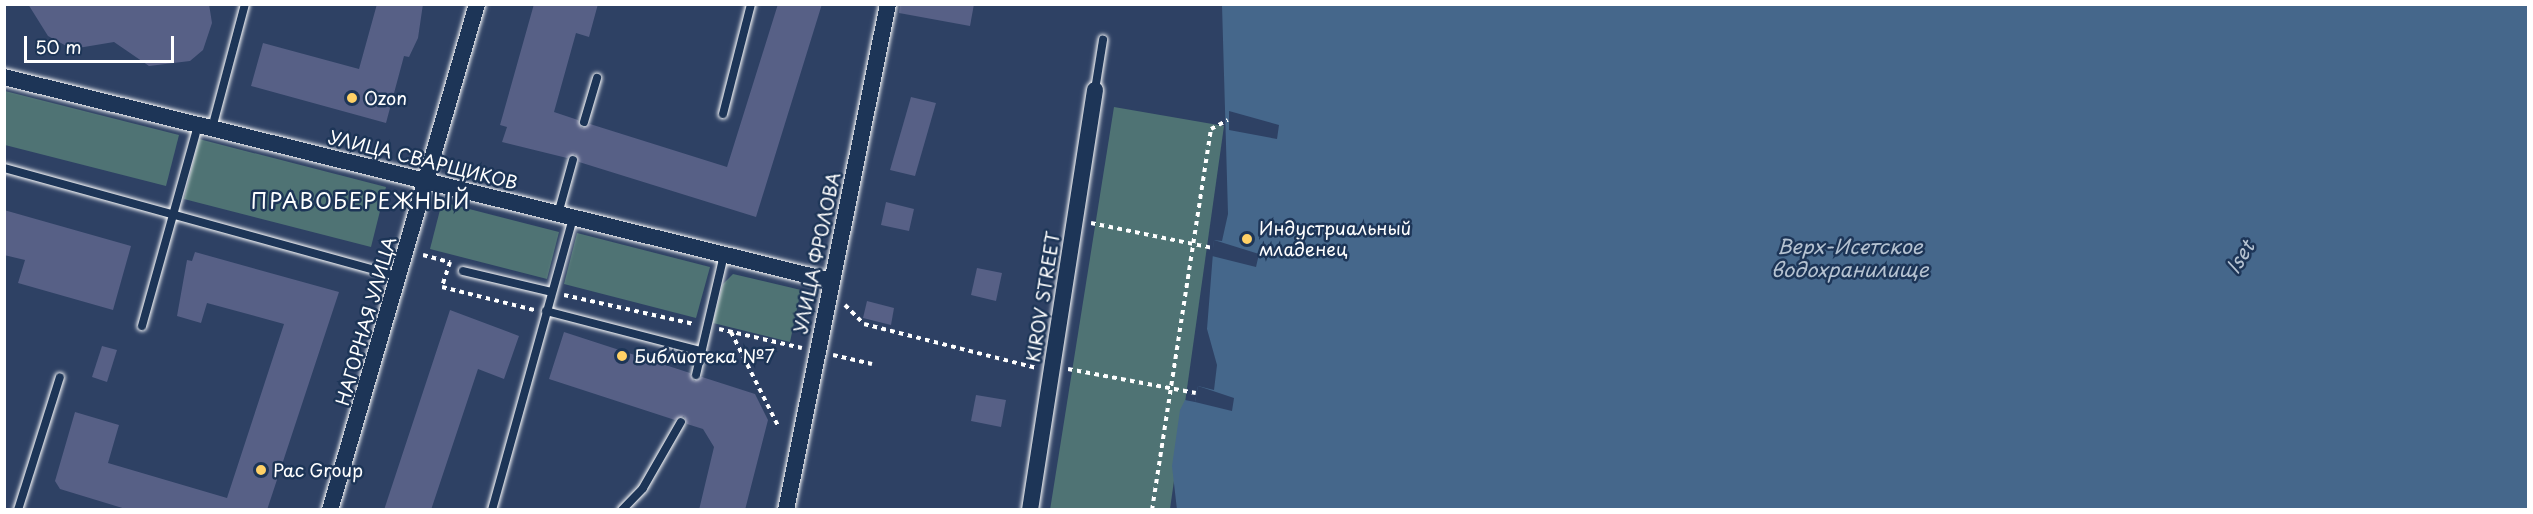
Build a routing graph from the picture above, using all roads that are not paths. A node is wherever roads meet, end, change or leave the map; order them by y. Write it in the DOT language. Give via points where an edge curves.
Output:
graph roads {
  1 [pos="245,4"];
  2 [pos="477,4"];
  3 [pos="751,4"];
  4 [pos="888,4"];
  5 [pos="1103,40"];
  6 [pos="4,77"];
  7 [pos="597,78"];
  8 [pos="1095,90"];
  9 [pos="723,114"];
  10 [pos="584,122"];
  11 [pos="206,126"];
  12 [pos="573,160"];
  13 [pos="4,168"];
  14 [pos="427,181"];
  15 [pos="173,215"];
  16 [pos="565,215"];
  17 [pos="724,255"];
  18 [pos="463,271"];
  19 [pos="400,277"];
  20 [pos="831,281"];
  21 [pos="552,292"];
  22 [pos="546,311"];
  23 [pos="142,326"];
  24 [pos="701,351"];
  25 [pos="696,375"];
  26 [pos="60,377"];
  27 [pos="681,422"];
  28 [pos="18,510"];
  29 [pos="330,510"];
  30 [pos="492,510"];
  31 [pos="621,510"];
  32 [pos="786,510"];
  33 [pos="1030,510"];
  1 -- 11 [label="lane"];
  2 -- 14 [label="street, НАГОРНАЯ УЛИЦА"];
  3 -- 9 [label="lane"];
  4 -- 20 [label="street, УЛИЦА ФРОЛОВА"];
  5 -- 8 [label="lane"];
  6 -- 11 [label="street, УЛИЦА СВАРЩИКОВ"];
  7 -- 10 [label="lane"];
  8 -- 33 [label="street, KIROV STREET" via="1057,370"];
  11 -- 14 [label="street, УЛИЦА СВАРЩИКОВ"];
  11 -- 15 [label="lane"];
  12 -- 16 [label="lane"];
  13 -- 15 [label="lane"];
  14 -- 16 [label="street, УЛИЦА СВАРЩИКОВ"];
  14 -- 19 [label="street, НАГОРНАЯ УЛИЦА"];
  15 -- 19 [label="lane"];
  15 -- 23 [label="lane"];
  16 -- 17 [label="street, УЛИЦА СВАРЩИКОВ"];
  16 -- 21 [label="lane"];
  17 -- 20 [label="street, УЛИЦА СВАРЩИКОВ"];
  17 -- 24 [label="lane"];
  18 -- 21 [label="lane"];
  19 -- 29 [label="street, НАГОРНАЯ УЛИЦА"];
  20 -- 32 [label="street, УЛИЦА ФРОЛОВА"];
  21 -- 22 [label="lane"];
  22 -- 24 [label="lane"];
  22 -- 30 [label="lane"];
  24 -- 25 [label="lane"];
  26 -- 28 [label="lane"];
  27 -- 31 [label="lane" via="643,488"];
}
